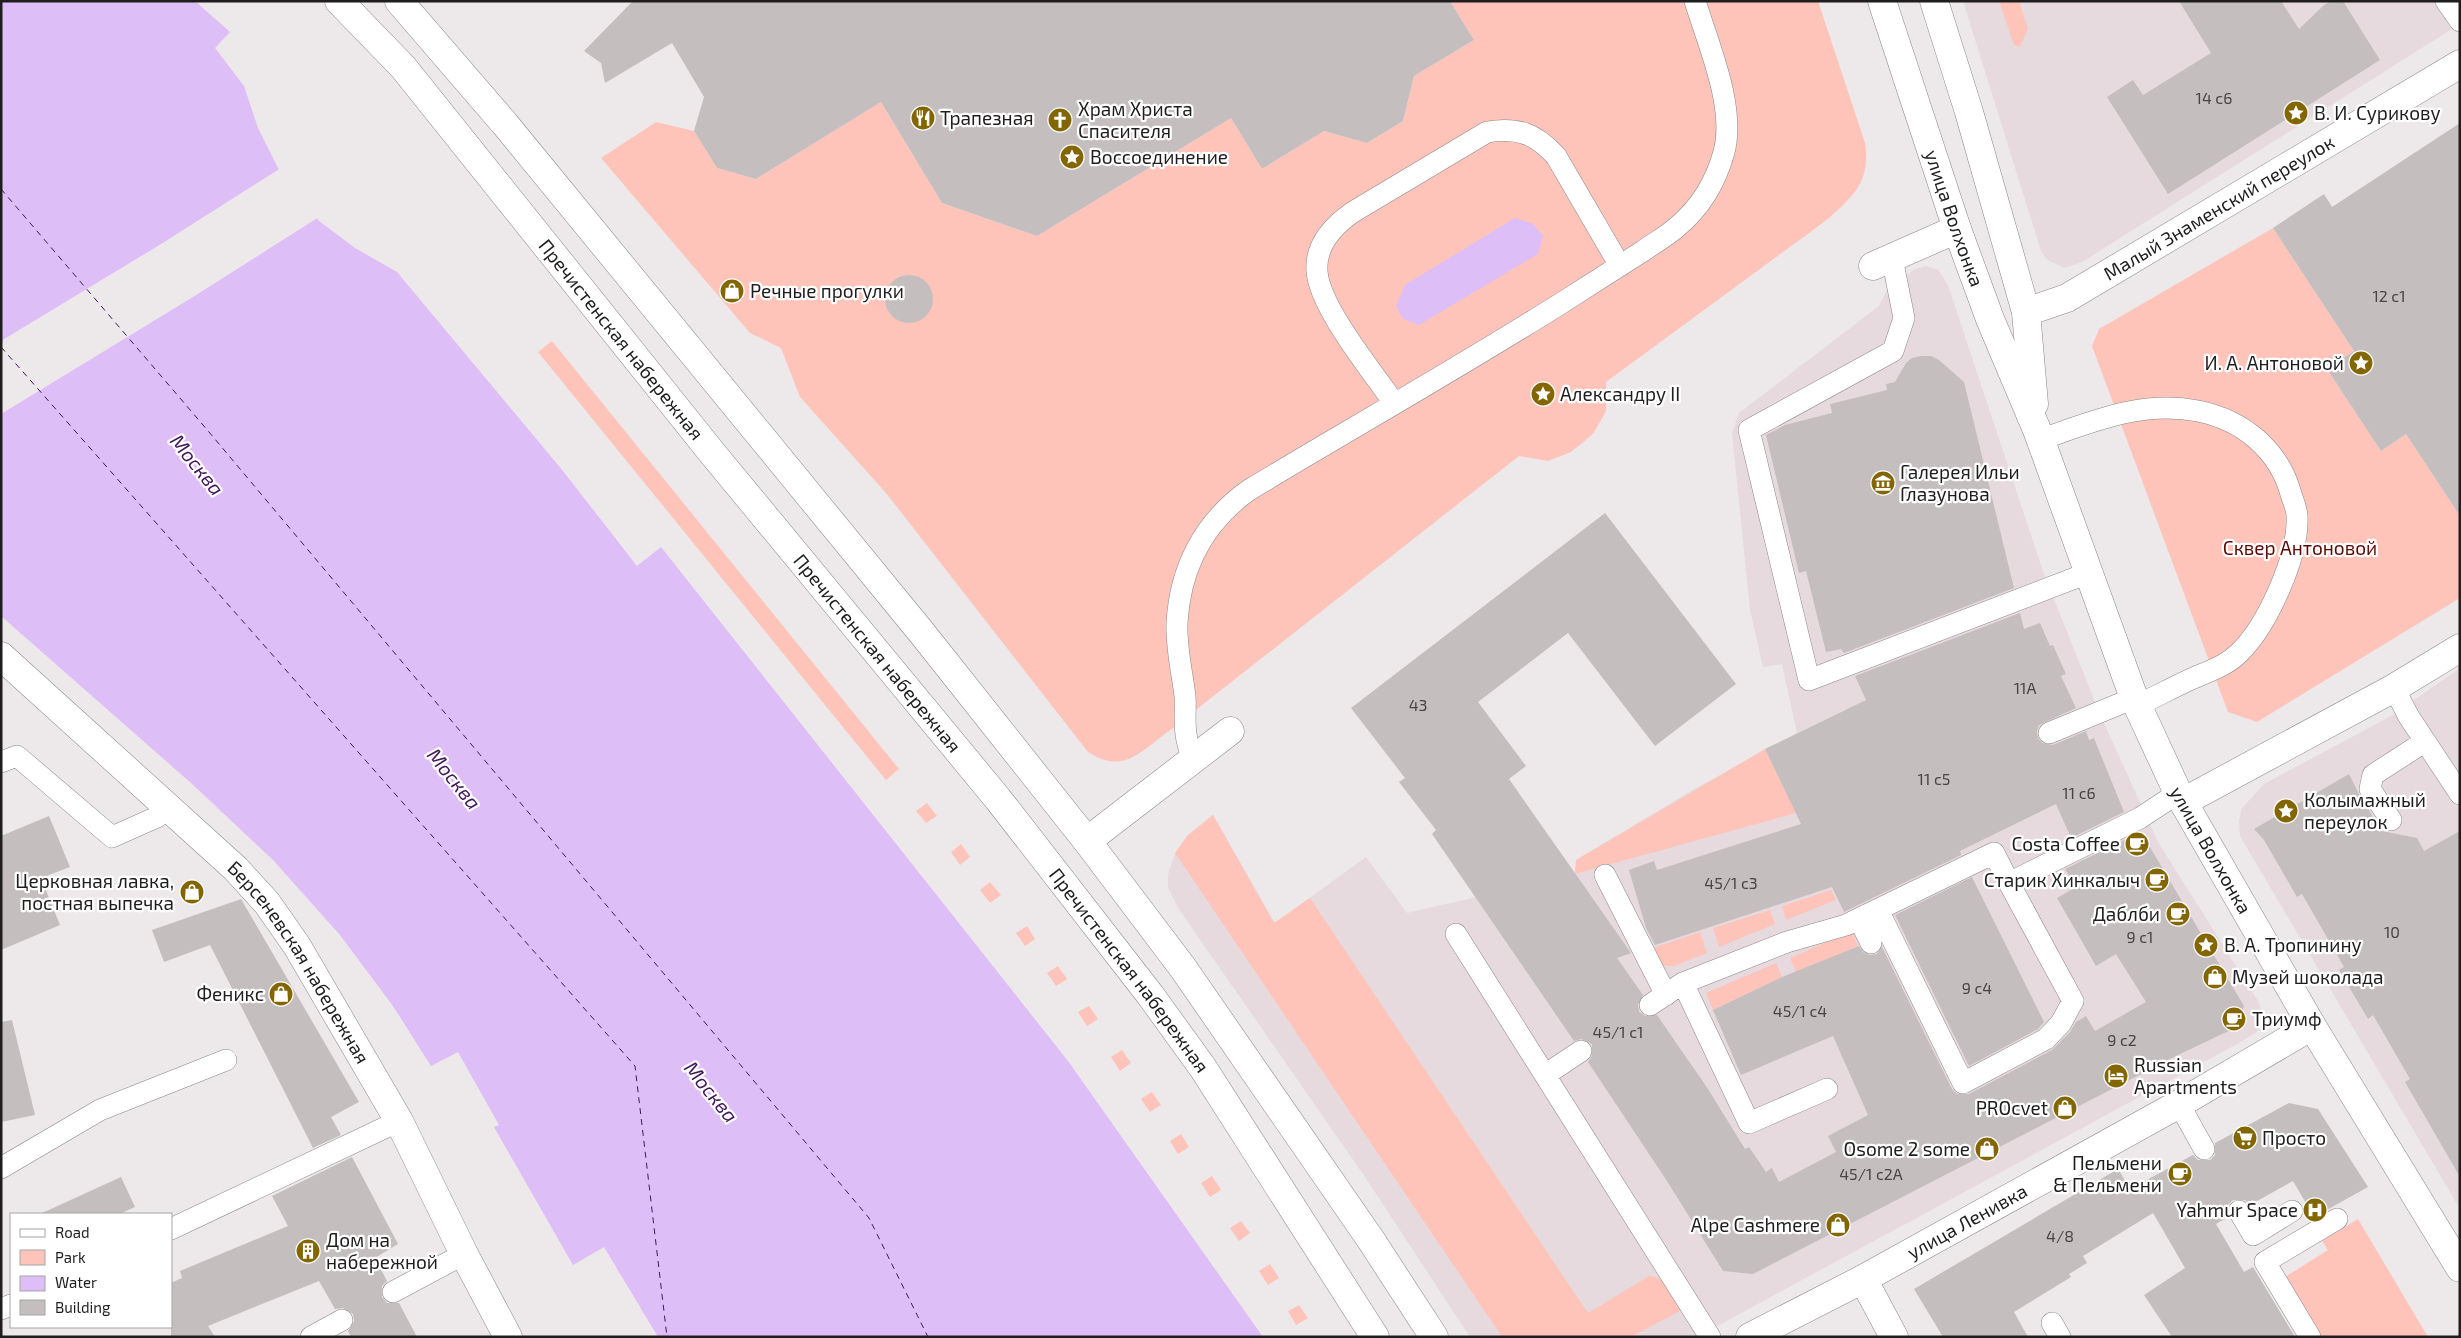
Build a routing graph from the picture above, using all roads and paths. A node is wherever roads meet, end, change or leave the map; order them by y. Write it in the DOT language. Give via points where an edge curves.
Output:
graph roads {
  1 [pos="339,1"];
  2 [pos="399,1"];
  3 [pos="1695,1"];
  4 [pos="1882,1"];
  5 [pos="1934,1"];
  6 [pos="2446,1"];
  7 [pos="2460,21"];
  8 [pos="2460,64"];
  9 [pos="1957,229"];
  10 [pos="1883,262"];
  11 [pos="1620,266"];
  12 [pos="2026,312"];
  13 [pos="1394,403"];
  14 [pos="2038,435"];
  15 [pos="2088,573"];
  16 [pos="2460,648"];
  17 [pos="1,656"];
  18 [pos="2394,688"];
  19 [pos="2136,702"];
  20 [pos="1230,731"];
  21 [pos="2049,733"];
  22 [pos="2424,742"];
  23 [pos="1192,760"];
  24 [pos="1,762"];
  25 [pos="2460,794"];
  26 [pos="2180,798"];
  27 [pos="167,807"];
  28 [pos="2391,820"];
  29 [pos="1087,841"];
  30 [pos="1605,875"];
  31 [pos="2009,883"];
  32 [pos="1878,910"];
  33 [pos="1859,919"];
  34 [pos="1456,934"];
  35 [pos="1871,943"];
  36 [pos="1683,983"];
  37 [pos="2312,1026"];
  38 [pos="1581,1051"];
  39 [pos="226,1060"];
  40 [pos="1545,1075"];
  41 [pos="1827,1089"];
  42 [pos="2178,1104"];
  43 [pos="399,1121"];
  44 [pos="2204,1149"];
  45 [pos="1,1168"];
  46 [pos="2239,1211"];
  47 [pos="2292,1211"];
  48 [pos="2337,1219"];
  49 [pos="172,1228"];
  50 [pos="464,1254"];
  51 [pos="2460,1268"];
  52 [pos="1863,1279"];
  53 [pos="393,1292"];
  54 [pos="342,1320"];
  55 [pos="311,1337"];
  56 [pos="508,1337"];
  57 [pos="1375,1337"];
  58 [pos="1434,1337"];
  59 [pos="1710,1337"];
  60 [pos="1750,1337"];
  61 [pos="1894,1337"];
  62 [pos="2310,1337"];
  1 -- 57 [label="main road, Пречистенская набережная" via="403,67 713,454 998,799 1151,996 1203,1068"];
  2 -- 29 [label="main road" via="505,124 922,633"];
  3 -- 11 [label="lane" via="1724,102 1727,125 1724,150 1707,192 1693,212 1676,228"];
  4 -- 9 [label="main road, улица Волхонка"];
  5 -- 12 [label="main road, улица Волхонка"];
  6 -- 7 [label="lane"];
  8 -- 12 [label="main road, Малый Знаменский переулок" via="2067,298"];
  9 -- 10 [label="main road"];
  9 -- 14 [label="main road, улица Волхонка"];
  10 -- 15 [label="lane" via="1904,318 1893,351 1749,430 1808,680"];
  11 -- 13 [label="lane"];
  11 -- 13 [label="lane" via="1556,156 1544,143 1524,132 1506,129 1488,132 1353,212 1335,225 1321,246 1317,271 1323,294 1334,313"];
  12 -- 14 [label="main road, улица Волхонка"];
  13 -- 23 [label="lane" via="1249,490 1222,511 1208,528 1190,562 1177,624 1186,734"];
  14 -- 15 [label="main road, улица Волхонка"];
  14 -- 19 [label="lane" via="2131,410 2197,411 2217,416 2247,431 2280,464 2288,484 2297,516 2289,564 2280,588 2253,637 2238,654 2212,671"];
  15 -- 19 [label="main road, улица Волхонка"];
  16 -- 18 [label="main road"];
  17 -- 27 [label="main road, Берсеневская набережная"];
  18 -- 22 [label="lane"];
  18 -- 26 [label="main road"];
  19 -- 21 [label="lane"];
  19 -- 26 [label="main road, улица Волхонка"];
  20 -- 23 [label="main road"];
  22 -- 25 [label="lane"];
  22 -- 28 [label="lane" via="2373,774 2370,789"];
  23 -- 29 [label="main road"];
  24 -- 27 [label="lane" via="17,756 112,837 157,817"];
  26 -- 31 [label="lane"];
  26 -- 37 [label="main road, улица Волхонка"];
  27 -- 43 [label="main road, Берсеневская набережная" via="236,869 266,903 297,946"];
  29 -- 58 [label="main road" via="1183,968"];
  30 -- 36 [label="lane" via="1658,1000"];
  31 -- 32 [label="lane" via="1990,846"];
  31 -- 32 [label="lane" via="2073,1000 2061,1023 2046,1039 1963,1083"];
  32 -- 33 [label="lane"];
  33 -- 35 [label="lane"];
  33 -- 36 [label="lane" via="1776,946"];
  34 -- 40 [label="lane"];
  36 -- 41 [label="lane" via="1749,1122"];
  37 -- 42 [label="main road, улица Ленивка"];
  37 -- 51 [label="main road, улица Волхонка"];
  38 -- 40 [label="lane"];
  39 -- 45 [label="lane" via="100,1110"];
  40 -- 59 [label="lane"];
  42 -- 44 [label="lane"];
  42 -- 52 [label="main road, улица Ленивка"];
  43 -- 49 [label="lane"];
  43 -- 50 [label="main road, Берсеневская набережная"];
  46 -- 47 [label="lane" via="2253,1235"];
  48 -- 62 [label="lane" via="2265,1262"];
  50 -- 53 [label="lane"];
  50 -- 56 [label="main road, Берсеневская набережная"];
  52 -- 60 [label="main road, улица Ленивка"];
  52 -- 61 [label="main road"];
  54 -- 55 [label="lane"];
}
